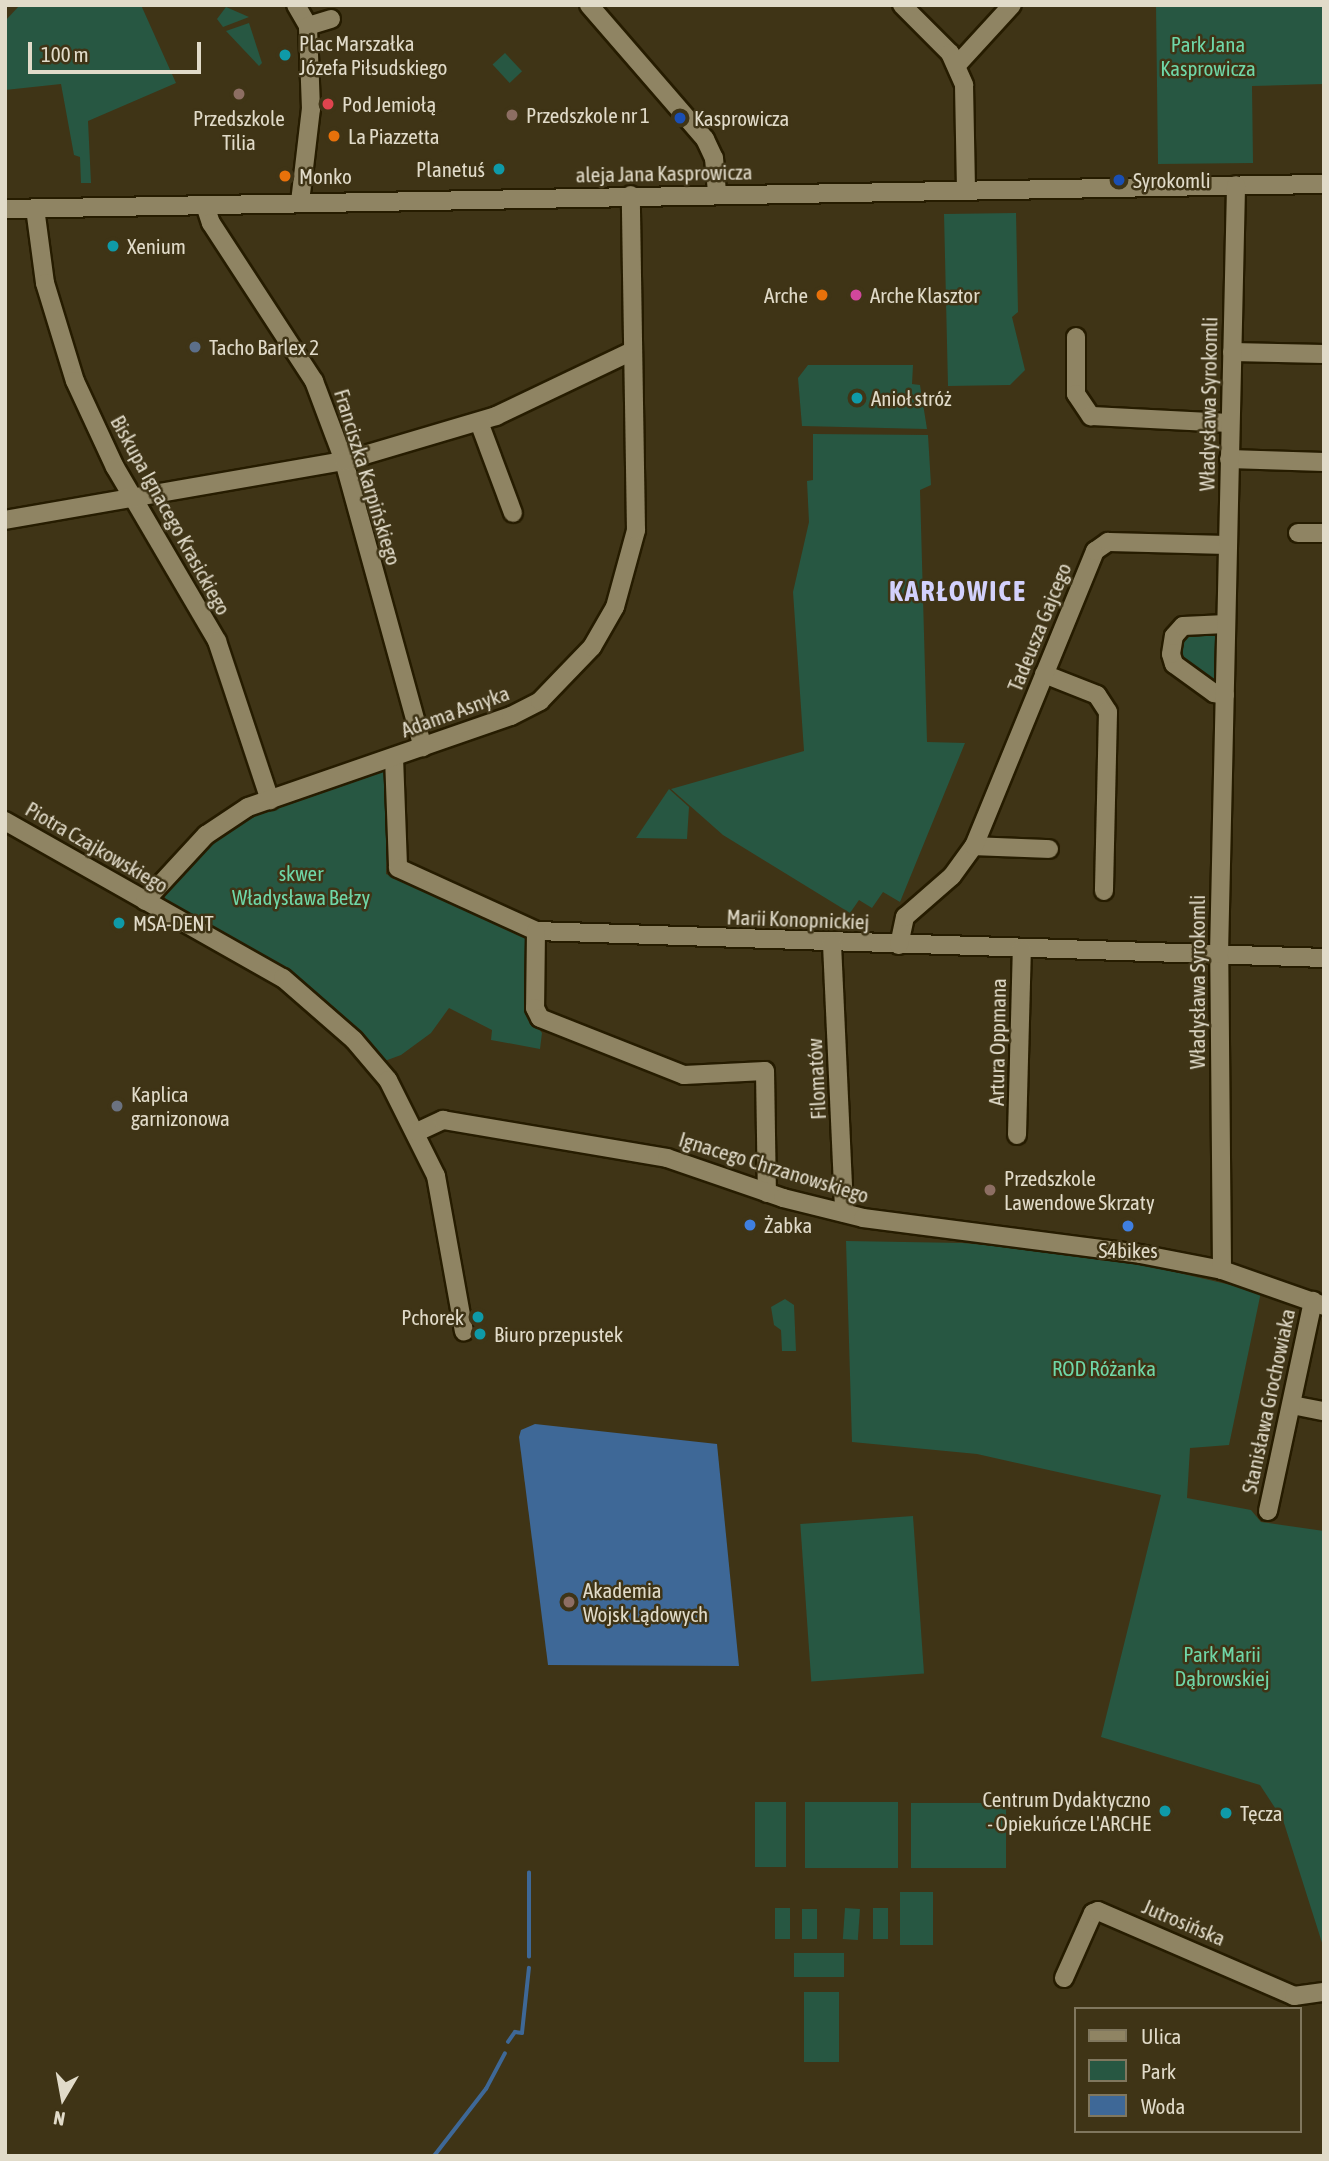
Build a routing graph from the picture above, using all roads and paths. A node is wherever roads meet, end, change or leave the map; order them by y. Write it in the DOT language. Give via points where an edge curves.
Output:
graph roads {
  1 [pos="296,5"];
  2 [pos="589,5"];
  3 [pos="902,5"];
  4 [pos="1012,5"];
  5 [pos="331,19"];
  6 [pos="308,26"];
  7 [pos="957,65"];
  8 [pos="1324,184"];
  9 [pos="1236,186"];
  10 [pos="966,190"];
  11 [pos="631,195"];
  12 [pos="717,195"];
  13 [pos="300,202"];
  14 [pos="205,205"];
  15 [pos="35,208"];
  16 [pos="5,209"];
  17 [pos="1076,337"];
  18 [pos="632,351"];
  19 [pos="1232,352"];
  20 [pos="1324,354"];
  21 [pos="479,422"];
  22 [pos="1230,424"];
  23 [pos="1229,459"];
  24 [pos="344,461"];
  25 [pos="1324,461"];
  26 [pos="135,501"];
  27 [pos="513,513"];
  28 [pos="5,520"];
  29 [pos="1298,533"];
  30 [pos="1324,533"];
  31 [pos="1228,545"];
  32 [pos="1226,624"];
  33 [pos="1044,674"];
  34 [pos="1225,695"];
  35 [pos="423,747"];
  36 [pos="394,757"];
  37 [pos="270,800"];
  38 [pos="5,821"];
  39 [pos="974,846"];
  40 [pos="1049,849"];
  41 [pos="1104,891"];
  42 [pos="145,901"];
  43 [pos="536,931"];
  44 [pos="832,943"];
  45 [pos="899,945"];
  46 [pos="1022,949"];
  47 [pos="1219,954"];
  48 [pos="1324,958"];
  49 [pos="417,1132"];
  50 [pos="1017,1135"];
  51 [pos="767,1193"];
  52 [pos="844,1213"];
  53 [pos="1222,1270"];
  54 [pos="1319,1304"];
  55 [pos="464,1331"];
  56 [pos="1292,1405"];
  57 [pos="1324,1411"];
  58 [pos="1268,1511"];
  59 [pos="1064,1978"];
  60 [pos="1324,1992"];
  61 [pos="1291,2002"];
  1 -- 6 [label="street"];
  2 -- 12 [label="street" via="705,139 714,158"];
  3 -- 7 [label="street"];
  4 -- 7 [label="street"];
  5 -- 6 [label="street"];
  6 -- 13 [label="street" via="312,109"];
  7 -- 10 [label="street" via="964,85"];
  8 -- 9 [label="street, aleja Jana Kasprowicza"];
  9 -- 10 [label="street, aleja Jana Kasprowicza"];
  9 -- 19 [label="street, Władysława Syrokomli"];
  10 -- 12 [label="street, aleja Jana Kasprowicza"];
  11 -- 12 [label="street, aleja Jana Kasprowicza"];
  11 -- 13 [label="street, aleja Jana Kasprowicza"];
  11 -- 18 [label="street, Adama Asnyka"];
  13 -- 14 [label="street, aleja Jana Kasprowicza"];
  14 -- 15 [label="street, aleja Jana Kasprowicza"];
  14 -- 24 [label="street, Franciszka Karpińskiego" via="210,222 314,381"];
  15 -- 16 [label="street, aleja Jana Kasprowicza"];
  15 -- 26 [label="street, Biskupa Ignacego Krasickiego" via="45,283 58,334 96,431"];
  17 -- 22 [label="street" via="1076,394 1091,416"];
  18 -- 21 [label="street"];
  18 -- 35 [label="street, Adama Asnyka" via="636,530 615,607 585,655 540,701"];
  19 -- 20 [label="street"];
  19 -- 22 [label="street, Władysława Syrokomli"];
  21 -- 24 [label="street"];
  21 -- 27 [label="street"];
  22 -- 23 [label="street, Władysława Syrokomli"];
  23 -- 25 [label="street"];
  23 -- 31 [label="street, Władysława Syrokomli"];
  24 -- 26 [label="street"];
  24 -- 35 [label="street, Franciszka Karpińskiego"];
  26 -- 28 [label="street" via="111,500"];
  26 -- 37 [label="street, Biskupa Ignacego Krasickiego" via="217,641"];
  29 -- 30 [label="street"];
  31 -- 32 [label="street, Władysława Syrokomli"];
  31 -- 33 [label="street, Tadeusza Gajcego" via="1108,542 1095,551"];
  32 -- 34 [label="street, Władysława Syrokomli"];
  32 -- 34 [label="street" via="1183,626 1174,636 1171,654 1174,664 1214,693"];
  33 -- 39 [label="street, Tadeusza Gajcego"];
  33 -- 41 [label="street" via="1097,695 1108,712"];
  34 -- 47 [label="street, Władysława Syrokomli"];
  35 -- 36 [label="street, Adama Asnyka"];
  36 -- 37 [label="street, Adama Asnyka"];
  36 -- 43 [label="street, Marii Konopnickiej" via="398,869"];
  37 -- 42 [label="street, Adama Asnyka" via="248,807 206,835"];
  38 -- 42 [label="street, Piotra Czajkowskiego"];
  39 -- 40 [label="street"];
  39 -- 45 [label="street, Tadeusza Gajcego" via="952,876 905,917"];
  42 -- 49 [label="street, Piotra Czajkowskiego" via="283,978 317,1004 388,1080"];
  43 -- 44 [label="street, Marii Konopnickiej"];
  43 -- 51 [label="street" via="534,1008 540,1018 684,1075 765,1071"];
  44 -- 45 [label="street, Marii Konopnickiej"];
  44 -- 52 [label="street, Filomatów"];
  45 -- 46 [label="street, Marii Konopnickiej"];
  46 -- 47 [label="street, Marii Konopnickiej"];
  46 -- 50 [label="street, Artura Oppmana"];
  47 -- 48 [label="street, Marii Konopnickiej"];
  47 -- 53 [label="street, Władysława Syrokomli"];
  49 -- 51 [label="street, Ignacego Chrzanowskiego" via="443,1121 667,1158"];
  49 -- 55 [label="street, Piotra Czajkowskiego" via="442,1198"];
  51 -- 52 [label="street, Ignacego Chrzanowskiego"];
  52 -- 53 [label="street, Ignacego Chrzanowskiego" via="901,1227 1080,1244"];
  53 -- 54 [label="street, Ignacego Chrzanowskiego"];
  54 -- 56 [label="street, Stanisława Grochowiaka"];
  56 -- 57 [label="street"];
  56 -- 58 [label="street, Stanisława Grochowiaka"];
  59 -- 61 [label="street, Jutrosińska" via="1098,1910"];
  60 -- 61 [label="street, Jutrosińska"];
}
